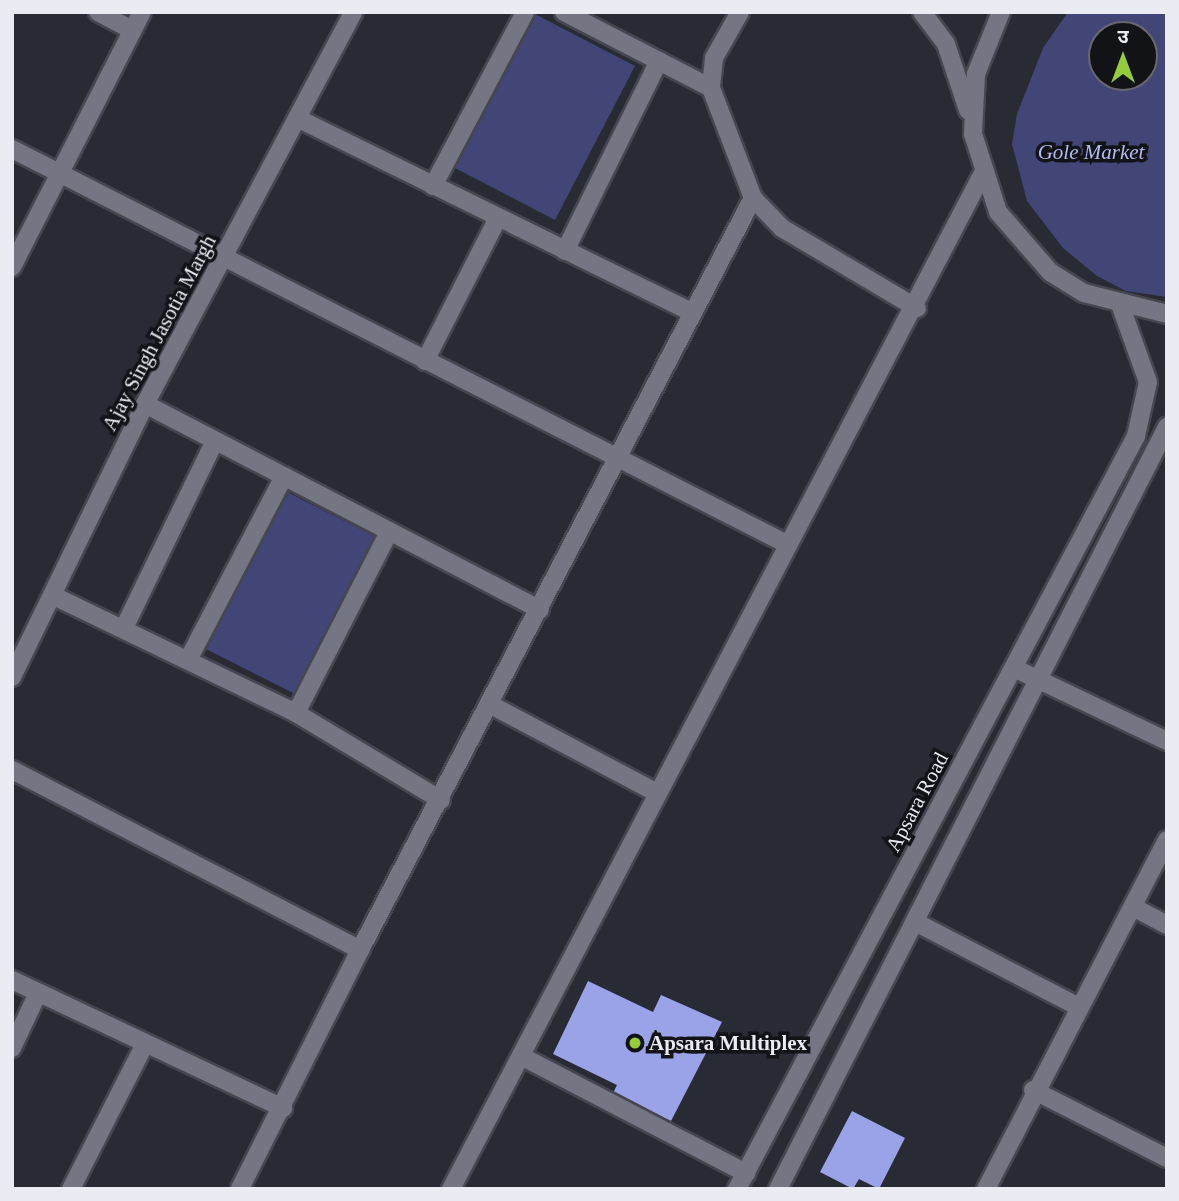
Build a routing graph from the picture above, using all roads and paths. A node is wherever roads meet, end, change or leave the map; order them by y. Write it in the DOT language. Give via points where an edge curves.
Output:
graph roads {
  1 [pos="98,12"];
  2 [pos="142,12"];
  3 [pos="353,12"];
  4 [pos="525,12"];
  5 [pos="564,12"];
  6 [pos="740,12"];
  7 [pos="922,12"];
  8 [pos="1000,12"];
  9 [pos="132,30"];
  10 [pos="659,61"];
  11 [pos="711,88"];
  12 [pos="299,119"];
  13 [pos="974,134"];
  14 [pos="12,149"];
  15 [pos="61,173"];
  16 [pos="982,175"];
  17 [pos="433,186"];
  18 [pos="753,198"];
  19 [pos="498,218"];
  20 [pos="565,251"];
  21 [pos="223,258"];
  22 [pos="12,267"];
  23 [pos="1121,307"];
  24 [pos="916,308"];
  25 [pos="691,312"];
  26 [pos="1167,314"];
  27 [pos="425,361"];
  28 [pos="145,404"];
  29 [pos="1163,439"];
  30 [pos="215,441"];
  31 [pos="614,457"];
  32 [pos="284,476"];
  33 [pos="388,534"];
  34 [pos="785,543"];
  35 [pos="54,596"];
  36 [pos="540,610"];
  37 [pos="124,628"];
  38 [pos="189,657"];
  39 [pos="1014,668"];
  40 [pos="12,677"];
  41 [pos="1042,681"];
  42 [pos="491,705"];
  43 [pos="296,713"];
  44 [pos="1167,741"];
  45 [pos="12,770"];
  46 [pos="657,793"];
  47 [pos="441,800"];
  48 [pos="1167,840"];
  49 [pos="1133,907"];
  50 [pos="917,923"];
  51 [pos="1167,925"];
  52 [pos="360,950"];
  53 [pos="12,980"];
  54 [pos="37,995"];
  55 [pos="1079,1007"];
  56 [pos="145,1044"];
  57 [pos="12,1048"];
  58 [pos="521,1056"];
  59 [pos="1033,1090"];
  60 [pos="283,1108"];
  61 [pos="1167,1158"];
  62 [pos="741,1181"];
  63 [pos="71,1189"];
  64 [pos="240,1189"];
  65 [pos="452,1189"];
  66 [pos="778,1189"];
  67 [pos="986,1189"];
  1 -- 9 [label="street"];
  2 -- 9 [label="street"];
  3 -- 12 [label="street, Ajay Singh Jasotia Margh"];
  4 -- 17 [label="street"];
  5 -- 10 [label="street"];
  6 -- 11 [label="street" via="714,58"];
  7 -- 13 [label="street" via="958,71"];
  8 -- 13 [label="street" via="976,74"];
  9 -- 15 [label="street"];
  10 -- 11 [label="street"];
  10 -- 20 [label="street"];
  11 -- 18 [label="street"];
  12 -- 17 [label="street"];
  12 -- 21 [label="street, Ajay Singh Jasotia Margh"];
  13 -- 16 [label="street"];
  14 -- 15 [label="street"];
  15 -- 21 [label="street"];
  15 -- 22 [label="street"];
  16 -- 23 [label="street" via="998,212 1050,272"];
  16 -- 24 [label="street"];
  17 -- 19 [label="street"];
  18 -- 24 [label="street" via="782,228"];
  18 -- 25 [label="street"];
  19 -- 20 [label="street"];
  19 -- 27 [label="street"];
  20 -- 25 [label="street"];
  21 -- 27 [label="street"];
  21 -- 28 [label="street, Ajay Singh Jasotia Margh"];
  23 -- 26 [label="street"];
  23 -- 39 [label="street, Apsara Road" via="1148,382 1136,436"];
  24 -- 34 [label="street"];
  25 -- 31 [label="street"];
  27 -- 31 [label="street"];
  28 -- 30 [label="street"];
  28 -- 35 [label="street, Ajay Singh Jasotia Margh"];
  29 -- 41 [label="street"];
  30 -- 32 [label="street"];
  30 -- 37 [label="street"];
  31 -- 34 [label="street"];
  31 -- 36 [label="street"];
  32 -- 33 [label="street"];
  32 -- 38 [label="street"];
  33 -- 36 [label="street"];
  33 -- 43 [label="street"];
  34 -- 46 [label="street"];
  35 -- 37 [label="street"];
  35 -- 40 [label="street, Ajay Singh Jasotia Margh"];
  36 -- 42 [label="street"];
  37 -- 38 [label="street"];
  38 -- 43 [label="street"];
  39 -- 41 [label="street"];
  39 -- 62 [label="street, Apsara Road"];
  41 -- 44 [label="street"];
  41 -- 50 [label="street"];
  42 -- 46 [label="street"];
  42 -- 47 [label="street"];
  43 -- 47 [label="street"];
  45 -- 52 [label="street"];
  46 -- 58 [label="street"];
  47 -- 52 [label="street"];
  48 -- 49 [label="street"];
  49 -- 51 [label="street"];
  49 -- 55 [label="street"];
  50 -- 55 [label="street"];
  50 -- 66 [label="street"];
  52 -- 60 [label="street"];
  53 -- 54 [label="street"];
  54 -- 56 [label="street"];
  54 -- 57 [label="street"];
  55 -- 59 [label="street"];
  56 -- 60 [label="street"];
  56 -- 63 [label="street"];
  58 -- 62 [label="street"];
  58 -- 65 [label="street"];
  59 -- 61 [label="street"];
  59 -- 67 [label="street"];
  60 -- 64 [label="street"];
}
